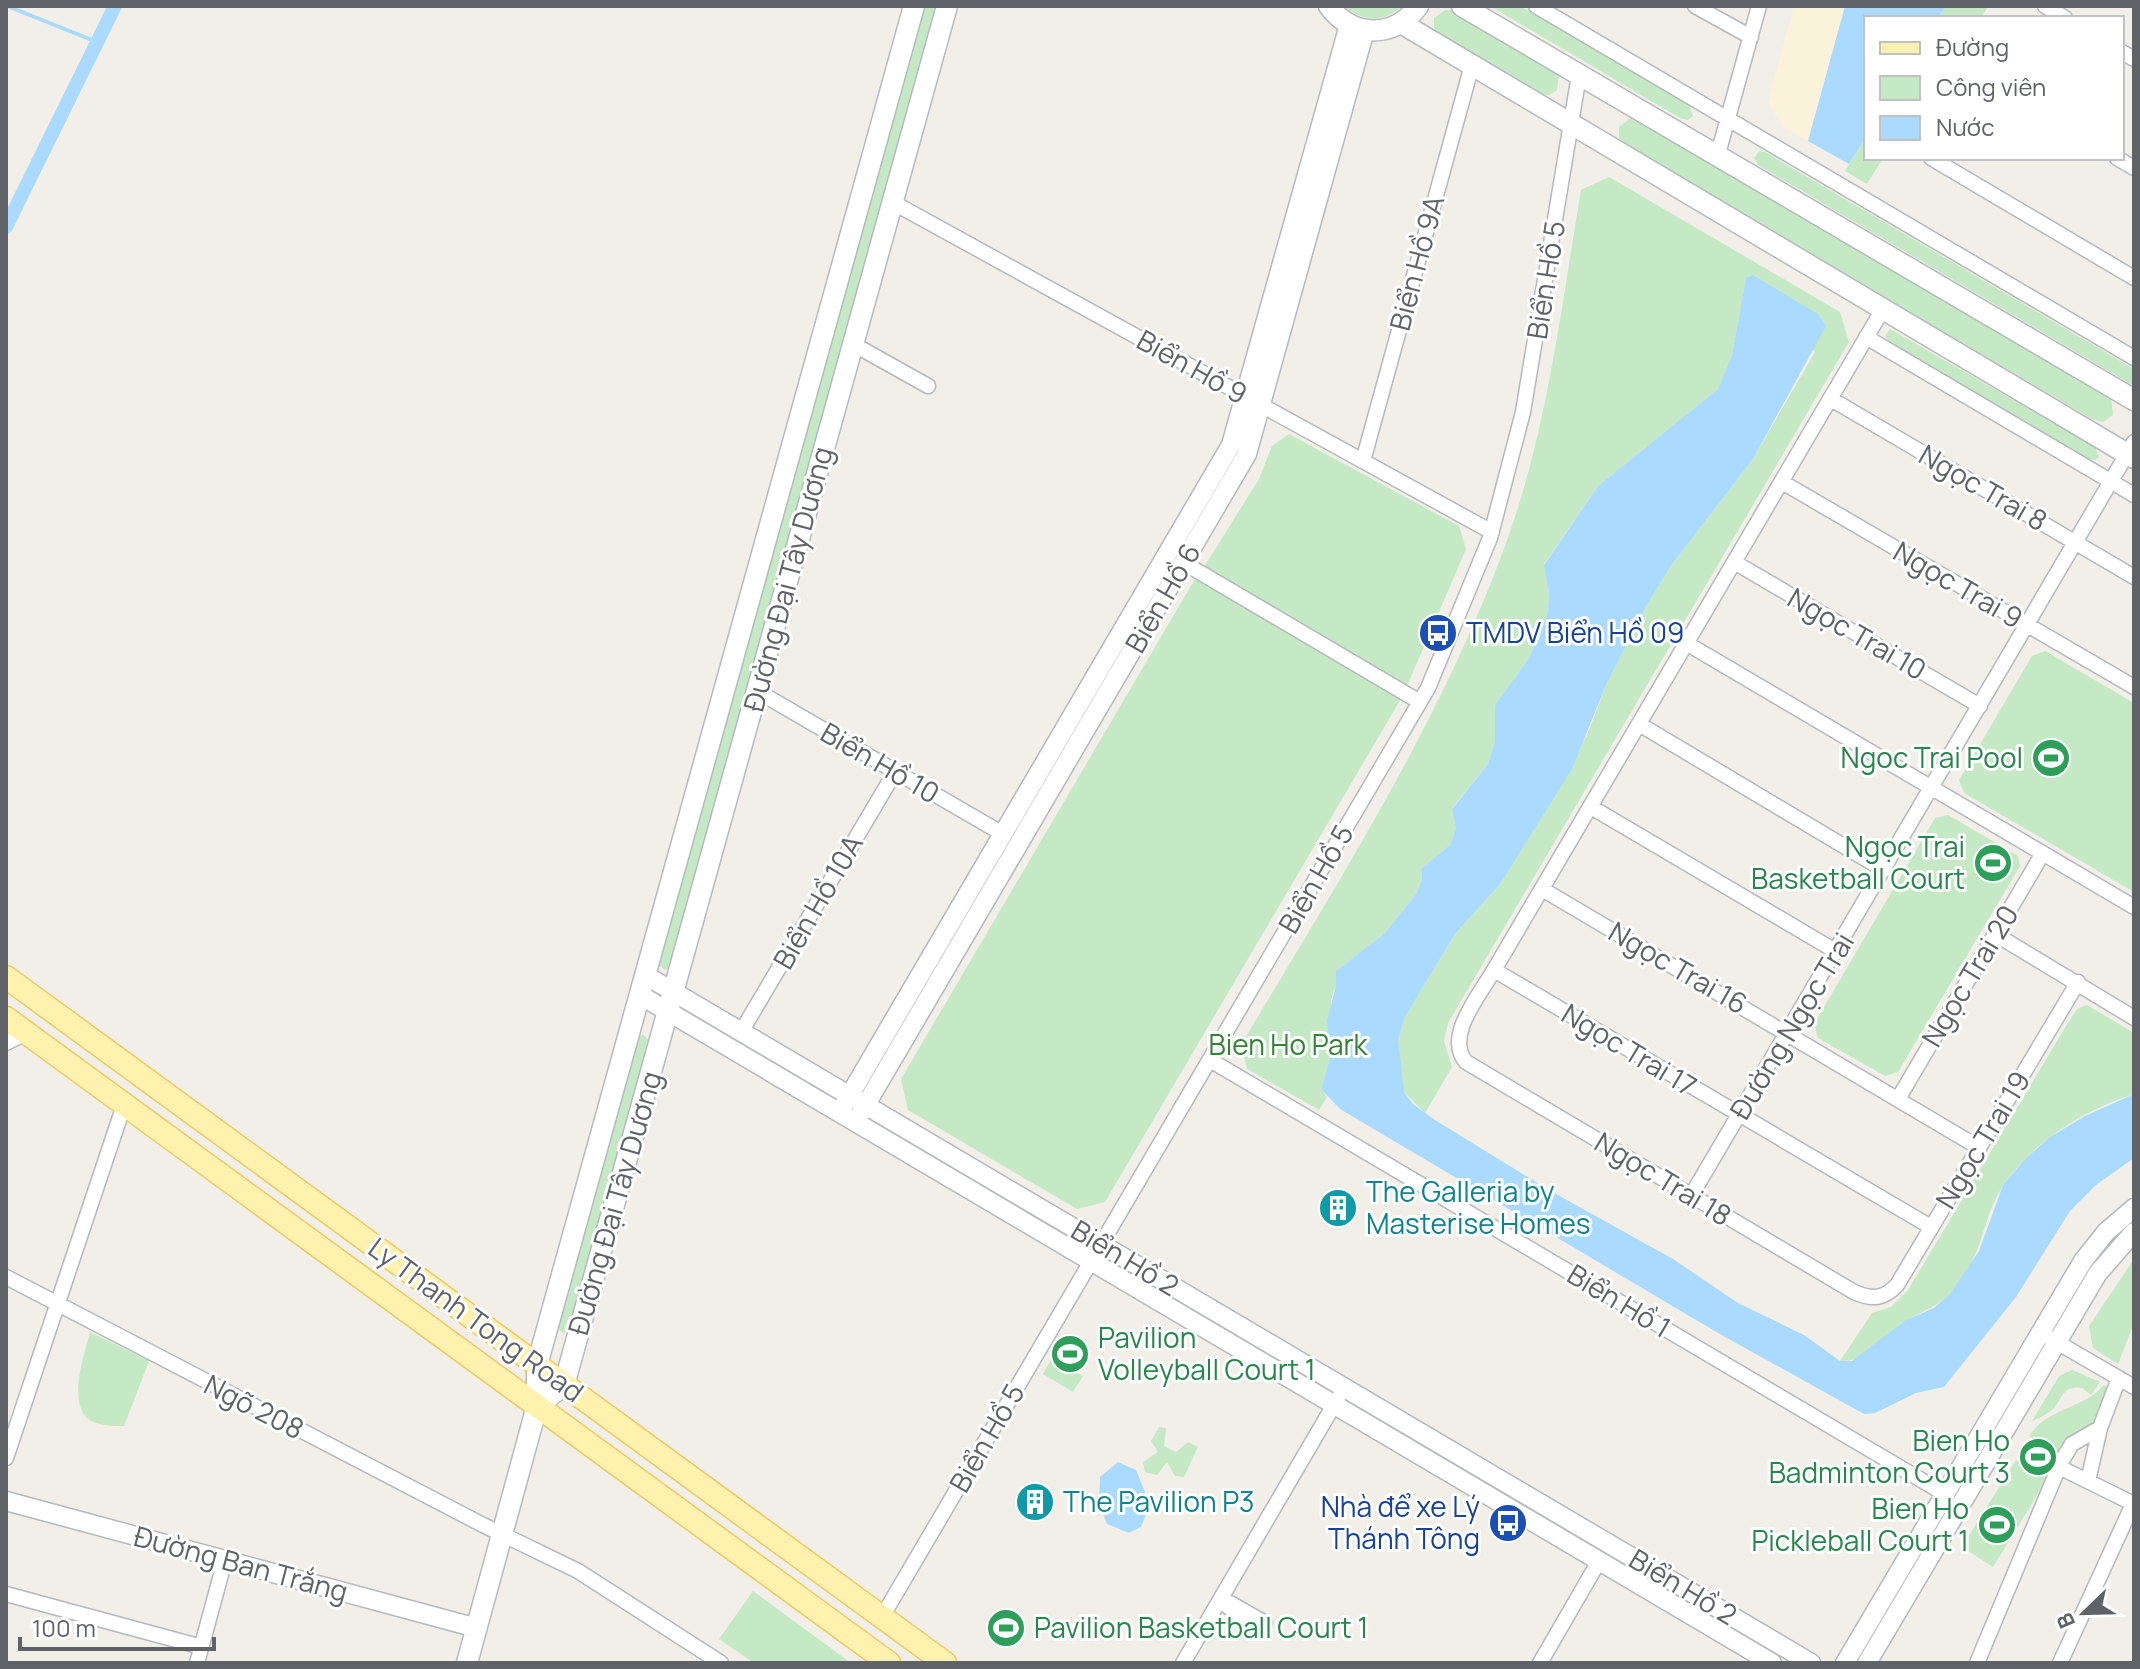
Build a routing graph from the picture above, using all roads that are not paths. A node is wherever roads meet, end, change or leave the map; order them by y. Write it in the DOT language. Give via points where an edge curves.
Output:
graph roads {
  1 [pos="914,6"];
  2 [pos="947,6"];
  3 [pos="1329,6"];
  4 [pos="1418,6"];
  5 [pos="1462,6"];
  6 [pos="1536,6"];
  7 [pos="1695,6"];
  8 [pos="1759,6"];
  9 [pos="1401,23"];
  10 [pos="1357,28"];
  11 [pos="1751,37"];
  12 [pos="1472,65"];
  13 [pos="1579,75"];
  14 [pos="1728,117"];
  15 [pos="1572,124"];
  16 [pos="1718,154"];
  17 [pos="1934,160"];
  18 [pos="892,202"];
  19 [pos="2134,278"];
  20 [pos="1883,309"];
  21 [pos="1866,337"];
  22 [pos="853,344"];
  23 [pos="2134,358"];
  24 [pos="928,386"];
  25 [pos="1831,399"];
  26 [pos="2134,400"];
  27 [pos="1254,402"];
  28 [pos="2132,451"];
  29 [pos="1363,461"];
  30 [pos="1782,482"];
  31 [pos="2111,482"];
  32 [pos="2134,495"];
  33 [pos="1492,532"];
  34 [pos="2075,542"];
  35 [pos="1734,562"];
  36 [pos="1184,563"];
  37 [pos="2134,577"];
  38 [pos="2027,625"];
  39 [pos="1686,643"];
  40 [pos="2134,687"];
  41 [pos="757,691"];
  42 [pos="1420,702"];
  43 [pos="1980,706"];
  44 [pos="1639,724"];
  45 [pos="895,772"];
  46 [pos="1932,789"];
  47 [pos="1591,807"];
  48 [pos="1003,834"];
  49 [pos="2043,853"];
  50 [pos="1884,870"];
  51 [pos="1542,889"];
  52 [pos="2134,907"];
  53 [pos="1995,934"];
  54 [pos="1837,952"];
  55 [pos="1494,970"];
  56 [pos="6,977"];
  57 [pos="2078,982"];
  58 [pos="642,985"];
  59 [pos="671,1002"];
  60 [pos="6,1018"];
  61 [pos="2134,1018"];
  62 [pos="741,1032"];
  63 [pos="1788,1033"];
  64 [pos="16,1038"];
  65 [pos="1210,1060"];
  66 [pos="1898,1099"];
  67 [pos="858,1100"];
  68 [pos="124,1105"];
  69 [pos="1738,1115"];
  70 [pos="848,1118"];
  71 [pos="1978,1147"];
  72 [pos="1691,1196"];
  73 [pos="2134,1208"];
  74 [pos="1931,1227"];
  75 [pos="2134,1232"];
  76 [pos="1102,1244"];
  77 [pos="1091,1261"];
  78 [pos="6,1277"];
  79 [pos="1885,1296"];
  80 [pos="58,1305"];
  81 [pos="2040,1332"];
  82 [pos="2057,1342"];
  83 [pos="537,1365"];
  84 [pos="2119,1378"];
  85 [pos="564,1385"];
  86 [pos="2134,1387"];
  87 [pos="1345,1388"];
  88 [pos="1334,1405"];
  89 [pos="537,1406"];
  90 [pos="2100,1428"];
  91 [pos="6,1458"];
  92 [pos="2059,1467"];
  93 [pos="2088,1481"];
  94 [pos="1945,1494"];
  95 [pos="6,1501"];
  96 [pos="2134,1504"];
  97 [pos="503,1534"];
  98 [pos="225,1560"];
  99 [pos="1599,1561"];
  100 [pos="6,1594"];
  101 [pos="882,1617"];
  102 [pos="477,1628"];
  103 [pos="202,1647"];
  104 [pos="197,1663"];
  105 [pos="467,1663"];
  106 [pos="721,1663"];
  107 [pos="889,1663"];
  108 [pos="945,1663"];
  109 [pos="1183,1663"];
  110 [pos="1540,1663"];
  111 [pos="1772,1663"];
  112 [pos="1811,1663"];
  113 [pos="1845,1663"];
  114 [pos="1867,1663"];
  115 [pos="1977,1663"];
  116 [pos="2060,1663"];
  1 -- 58 [label="main road, Đường Đại Tây Dương"];
  2 -- 18 [label="main road, Đường Đại Tây Dương"];
  3 -- 10 [label="main road"];
  4 -- 9 [label="main road"];
  5 -- 13 [label="main road"];
  6 -- 14 [label="street"];
  7 -- 11 [label="street"];
  8 -- 11 [label="street"];
  9 -- 10 [label="main road" via="1385,30"];
  9 -- 12 [label="main road"];
  10 -- 27 [label="street, Biển Hồ 6"];
  11 -- 14 [label="street"];
  12 -- 15 [label="main road"];
  12 -- 29 [label="street, Biển Hồ 9A"];
  13 -- 15 [label="street, Biển Hồ 5"];
  13 -- 16 [label="main road"];
  14 -- 16 [label="street"];
  14 -- 23 [label="street"];
  15 -- 20 [label="main road"];
  15 -- 33 [label="street, Biển Hồ 5" via="1526,401"];
  16 -- 26 [label="main road"];
  17 -- 19 [label="street"];
  18 -- 22 [label="main road, Đường Đại Tây Dương"];
  18 -- 27 [label="street, Biển Hồ 9"];
  20 -- 21 [label="street"];
  20 -- 28 [label="main road"];
  21 -- 25 [label="street"];
  21 -- 31 [label="street"];
  22 -- 24 [label="street"];
  22 -- 41 [label="main road, Đường Đại Tây Dương"];
  25 -- 30 [label="street"];
  25 -- 34 [label="street, Ngọc Trai 8"];
  27 -- 29 [label="street, Biển Hồ 9"];
  27 -- 36 [label="street, Biển Hồ 6" via="1245,459"];
  27 -- 48 [label="street, Biển Hồ 6"];
  28 -- 31 [label="street, Đường Ngọc Trai"];
  29 -- 33 [label="street, Biển Hồ 9"];
  30 -- 35 [label="street"];
  30 -- 38 [label="street, Ngọc Trai 9"];
  31 -- 32 [label="street"];
  31 -- 34 [label="street, Đường Ngọc Trai"];
  33 -- 42 [label="street, Biển Hồ 5"];
  34 -- 37 [label="street, Ngọc Trai 8"];
  34 -- 38 [label="street, Đường Ngọc Trai"];
  35 -- 39 [label="street"];
  35 -- 43 [label="street, Ngọc Trai 10"];
  36 -- 42 [label="street"];
  36 -- 67 [label="street, Biển Hồ 6"];
  38 -- 40 [label="street, Ngọc Trai 9"];
  38 -- 43 [label="street, Đường Ngọc Trai"];
  39 -- 44 [label="street"];
  39 -- 46 [label="street"];
  41 -- 45 [label="street, Biển Hồ 10"];
  41 -- 59 [label="main road, Đường Đại Tây Dương"];
  42 -- 65 [label="street, Biển Hồ 5"];
  43 -- 46 [label="street, Đường Ngọc Trai"];
  44 -- 47 [label="street"];
  44 -- 50 [label="street"];
  45 -- 48 [label="street, Biển Hồ 10"];
  45 -- 62 [label="street, Biển Hồ 10A"];
  46 -- 49 [label="street"];
  46 -- 50 [label="street, Đường Ngọc Trai"];
  47 -- 51 [label="street"];
  47 -- 54 [label="street"];
  48 -- 67 [label="street, Biển Hồ 6"];
  49 -- 52 [label="street"];
  49 -- 53 [label="street, Ngọc Trai 20"];
  50 -- 54 [label="street, Đường Ngọc Trai"];
  51 -- 55 [label="street"];
  51 -- 63 [label="street, Ngọc Trai 16"];
  53 -- 57 [label="street"];
  53 -- 66 [label="street, Ngọc Trai 20"];
  54 -- 63 [label="street, Đường Ngọc Trai"];
  55 -- 69 [label="street, Ngọc Trai 17"];
  55 -- 72 [label="street, Ngọc Trai 18" via="1457,1039 1466,1062"];
  56 -- 83 [label="main road, Ly Thanh Tong Road"];
  57 -- 61 [label="street"];
  57 -- 71 [label="street, Ngọc Trai 19"];
  58 -- 59 [label="street, Biển Hồ 2"];
  58 -- 83 [label="main road, Đường Đại Tây Dương"];
  59 -- 62 [label="street, Biển Hồ 2"];
  59 -- 70 [label="street, Biển Hồ 2"];
  59 -- 85 [label="main road, Đường Đại Tây Dương"];
  60 -- 64 [label="main road, Ly Thanh Tong Road"];
  62 -- 67 [label="street, Biển Hồ 2"];
  63 -- 66 [label="street, Ngọc Trai 16"];
  63 -- 69 [label="street, Đường Ngọc Trai"];
  64 -- 68 [label="main road, Ly Thanh Tong Road"];
  65 -- 76 [label="street, Biển Hồ 5"];
  65 -- 94 [label="street, Biển Hồ 1"];
  66 -- 71 [label="street, Ngọc Trai 16"];
  67 -- 70 [label="street, Biển Hồ 6"];
  67 -- 76 [label="street, Biển Hồ 2"];
  68 -- 80 [label="street"];
  68 -- 89 [label="main road, Ly Thanh Tong Road"];
  69 -- 72 [label="street, Đường Ngọc Trai"];
  69 -- 74 [label="street, Ngọc Trai 17"];
  70 -- 77 [label="street, Biển Hồ 2"];
  71 -- 74 [label="street, Ngọc Trai 19"];
  72 -- 79 [label="street, Ngọc Trai 18" via="1854,1292"];
  73 -- 81 [label="street" via="2083,1261"];
  74 -- 79 [label="street, Ngọc Trai 19"];
  75 -- 82 [label="street" via="2106,1261"];
  76 -- 77 [label="street, Biển Hồ 5"];
  76 -- 87 [label="street, Biển Hồ 2"];
  77 -- 88 [label="street, Biển Hồ 2"];
  77 -- 101 [label="street, Biển Hồ 5"];
  78 -- 80 [label="street, Ngõ 208"];
  80 -- 91 [label="street"];
  80 -- 97 [label="street, Ngõ 208"];
  81 -- 82 [label="street"];
  81 -- 94 [label="street"];
  82 -- 84 [label="street"];
  82 -- 114 [label="street"];
  83 -- 85 [label="main road, Ly Thanh Tong Road"];
  83 -- 89 [label="main road, Đường Đại Tây Dương"];
  84 -- 86 [label="street"];
  84 -- 90 [label="street"];
  85 -- 89 [label="main road"];
  85 -- 101 [label="main road, Ly Thanh Tong Road"];
  87 -- 88 [label="street"];
  87 -- 112 [label="street, Biển Hồ 2"];
  88 -- 99 [label="street, Biển Hồ 2"];
  88 -- 109 [label="street"];
  89 -- 97 [label="main road, Đường Đại Tây Dương"];
  89 -- 107 [label="main road, Ly Thanh Tong Road"];
  90 -- 92 [label="street" via="2072,1444"];
  90 -- 93 [label="street"];
  92 -- 93 [label="street"];
  92 -- 115 [label="street"];
  93 -- 96 [label="street"];
  94 -- 113 [label="street"];
  95 -- 98 [label="street, Đường Ban Trắng"];
  96 -- 116 [label="street"];
  97 -- 102 [label="main road, Đường Đại Tây Dương"];
  97 -- 106 [label="street, Ngõ 208" via="578,1571"];
  98 -- 102 [label="street, Đường Ban Trắng"];
  98 -- 103 [label="street"];
  99 -- 110 [label="street"];
  99 -- 111 [label="street, Biển Hồ 2"];
  100 -- 103 [label="street"];
  101 -- 108 [label="main road, Ly Thanh Tong Road"];
  102 -- 105 [label="main road, Đường Đại Tây Dương"];
  103 -- 104 [label="street"];
}
